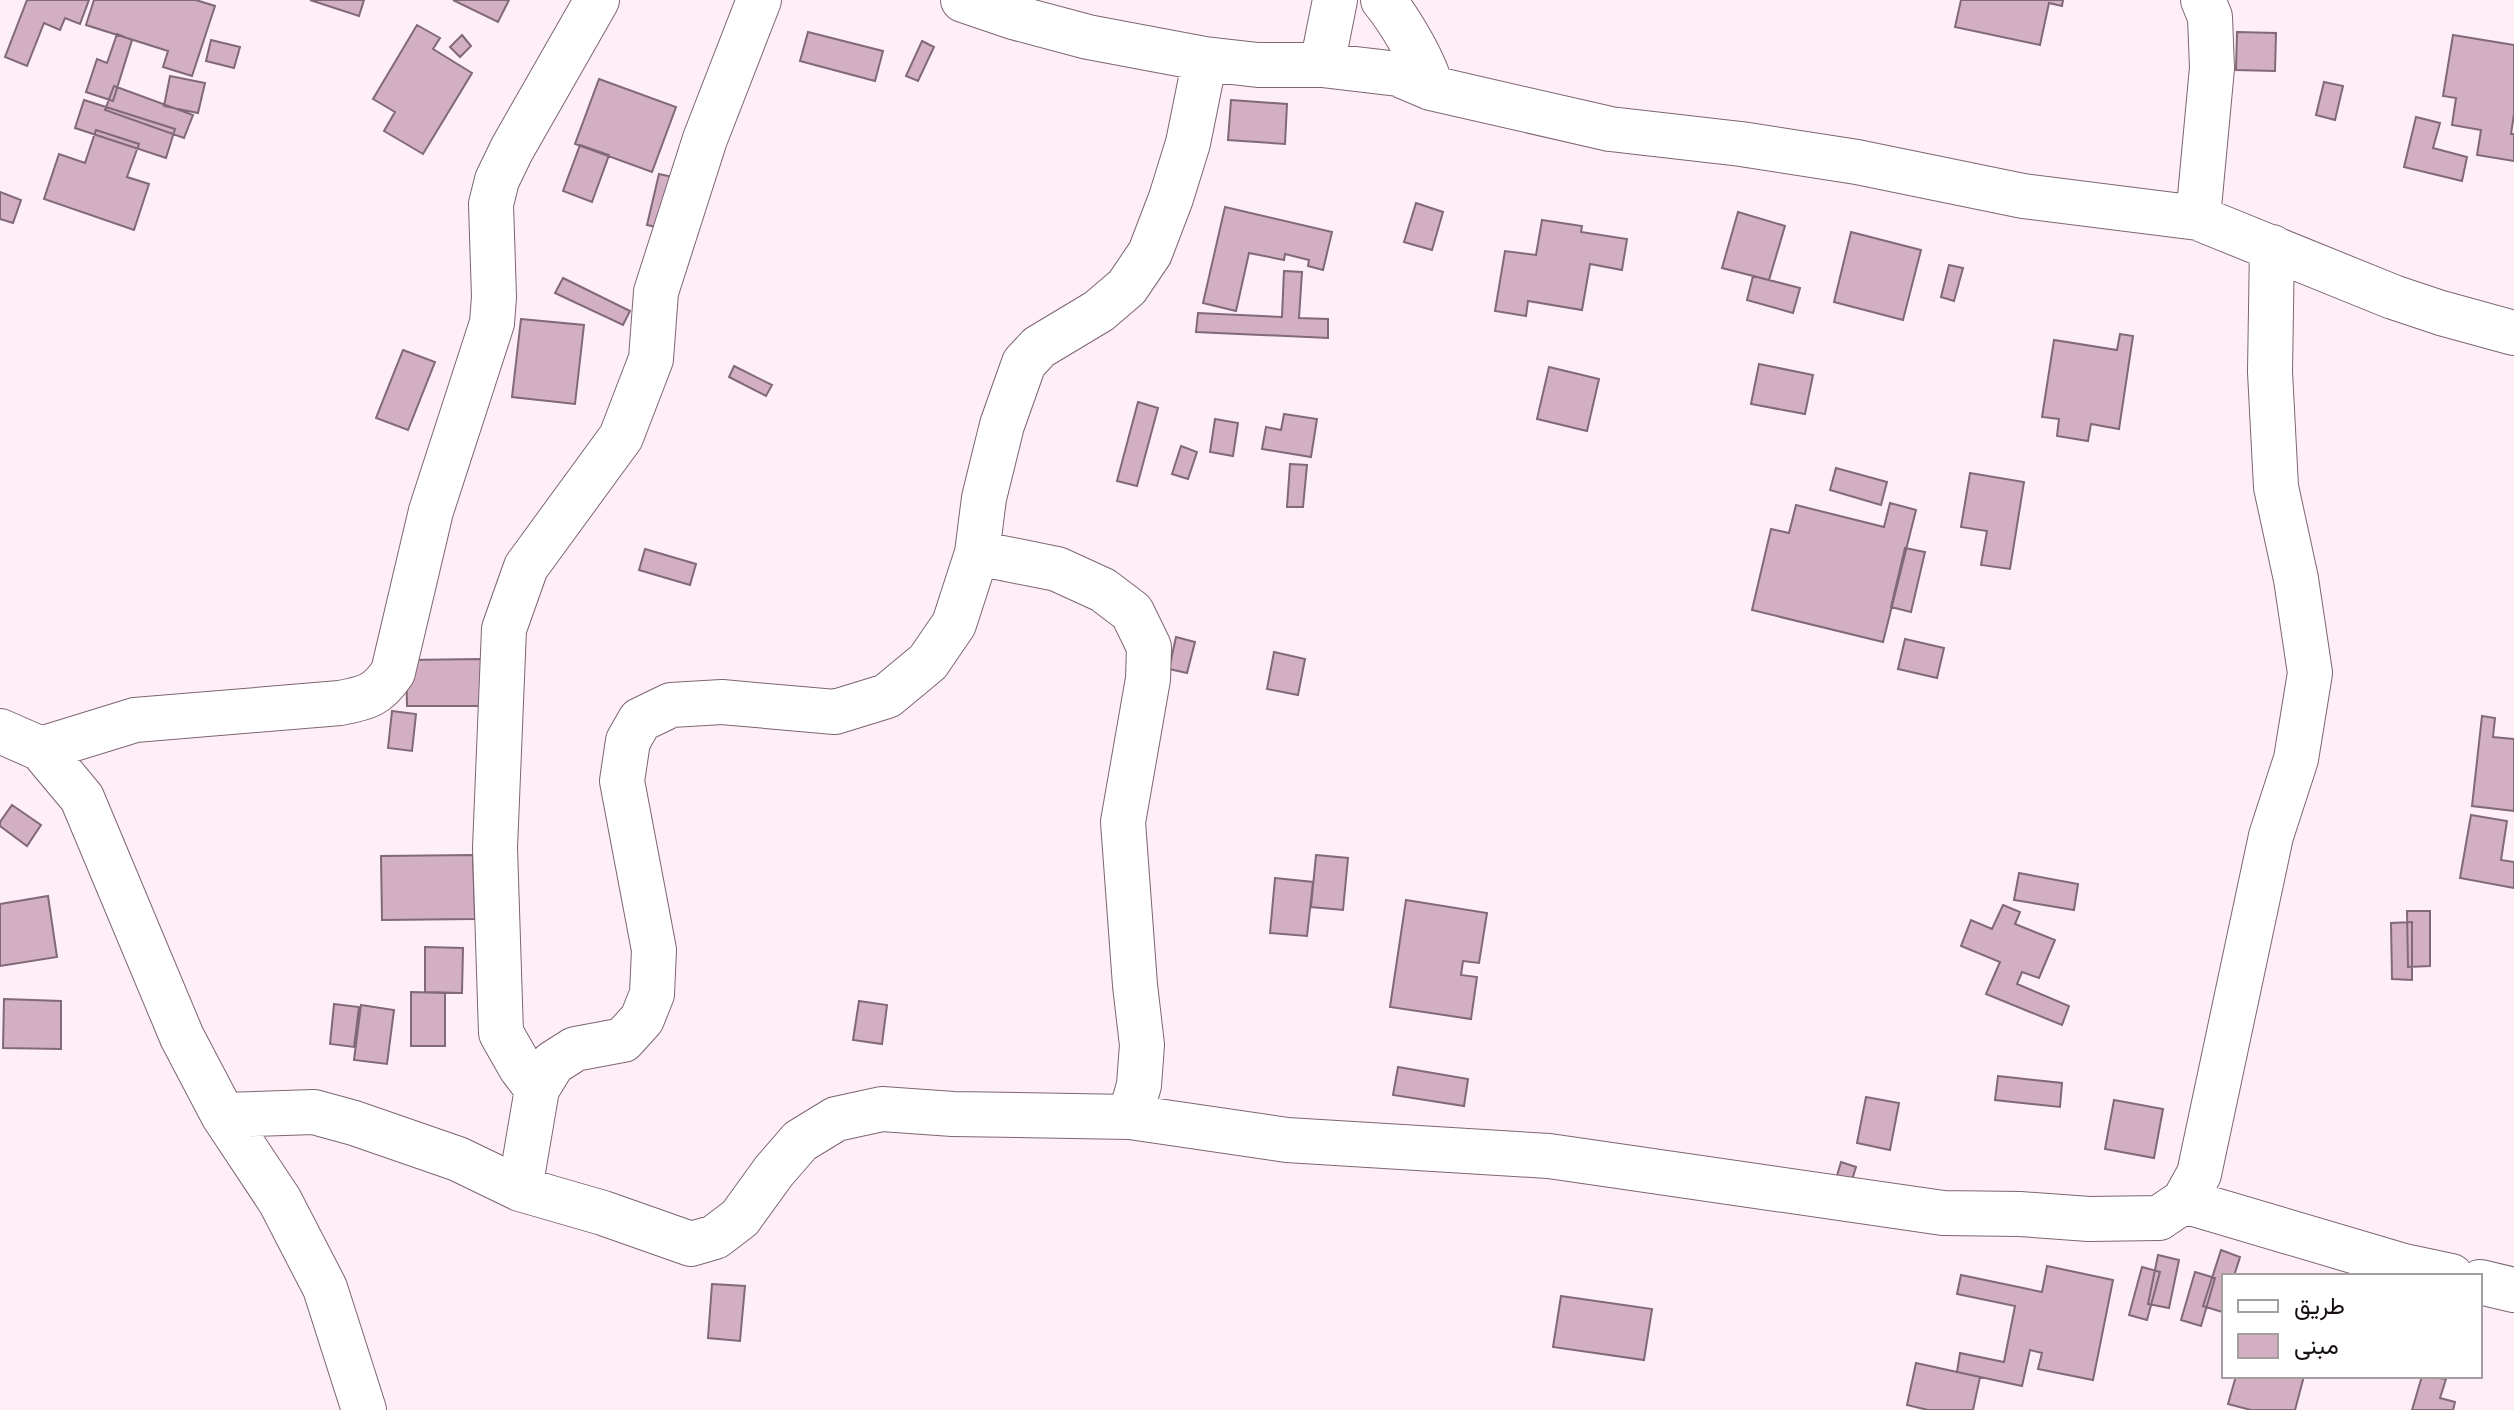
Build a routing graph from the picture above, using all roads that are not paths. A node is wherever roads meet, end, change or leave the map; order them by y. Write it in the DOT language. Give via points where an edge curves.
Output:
graph roads {
  1 [pos="597,0"];
  2 [pos="759,0"];
  3 [pos="963,0"];
  4 [pos="1335,0"];
  5 [pos="1383,0"];
  6 [pos="2203,0"];
  7 [pos="1205,59"];
  8 [pos="1322,65"];
  9 [pos="1431,88"];
  10 [pos="2198,218"];
  11 [pos="2272,247"];
  12 [pos="2514,333"];
  13 [pos="977,553"];
  14 [pos="0,731"];
  15 [pos="41,749"];
  16 [pos="537,1089"];
  17 [pos="223,1115"];
  18 [pos="1130,1117"];
  19 [pos="520,1189"];
  20 [pos="2184,1201"];
  21 [pos="2442,1274"];
  22 [pos="2482,1282"];
  23 [pos="2514,1290"];
  24 [pos="364,1410"];
  1 -- 15 [label="street" via="497,180 491,204 492,323 431,511 393,672 382,689 340,703 135,720"];
  2 -- 16 [label="street" via="705,139 656,292 651,359 621,437 526,567 504,629 495,848 501,1033"];
  3 -- 7 [label="street" via="1088,37"];
  4 -- 8 [label="street"];
  5 -- 9 [label="street"];
  6 -- 10 [label="street" via="2210,17 2212,68"];
  7 -- 8 [label="street"];
  7 -- 13 [label="street" via="1188,143 1150,253 1127,287 1024,363 1002,425"];
  8 -- 9 [label="street" via="1398,74"];
  9 -- 10 [label="street" via="1610,129 1741,144 2023,196"];
  10 -- 11 [label="street"];
  11 -- 12 [label="street" via="2393,297"];
  11 -- 20 [label="street" via="2270,372 2276,487 2310,673 2296,759 2271,836 2208,1137 2199,1174"];
  13 -- 16 [label="street" via="954,624 928,662 887,696 835,712 722,702 671,705 640,720 628,741 622,781 654,950 652,994 642,1019 623,1040 575,1049 553,1063"];
  13 -- 18 [label="street" via="1057,569 1103,590 1132,612 1149,647 1123,822 1142,1045"];
  14 -- 15 [label="street"];
  15 -- 17 [label="street" via="82,798 182,1037"];
  16 -- 19 [label="street"];
  17 -- 19 [label="street" via="314,1112 458,1159"];
  17 -- 24 [label="street" via="280,1201 325,1288"];
  18 -- 19 [label="street" via="882,1109 836,1119 800,1141 740,1218 715,1237 691,1244"];
  18 -- 20 [label="street" via="1287,1140 1549,1156 1943,1213 2159,1218"];
  20 -- 21 [label="street"];
  22 -- 23 [label="street"];
}
